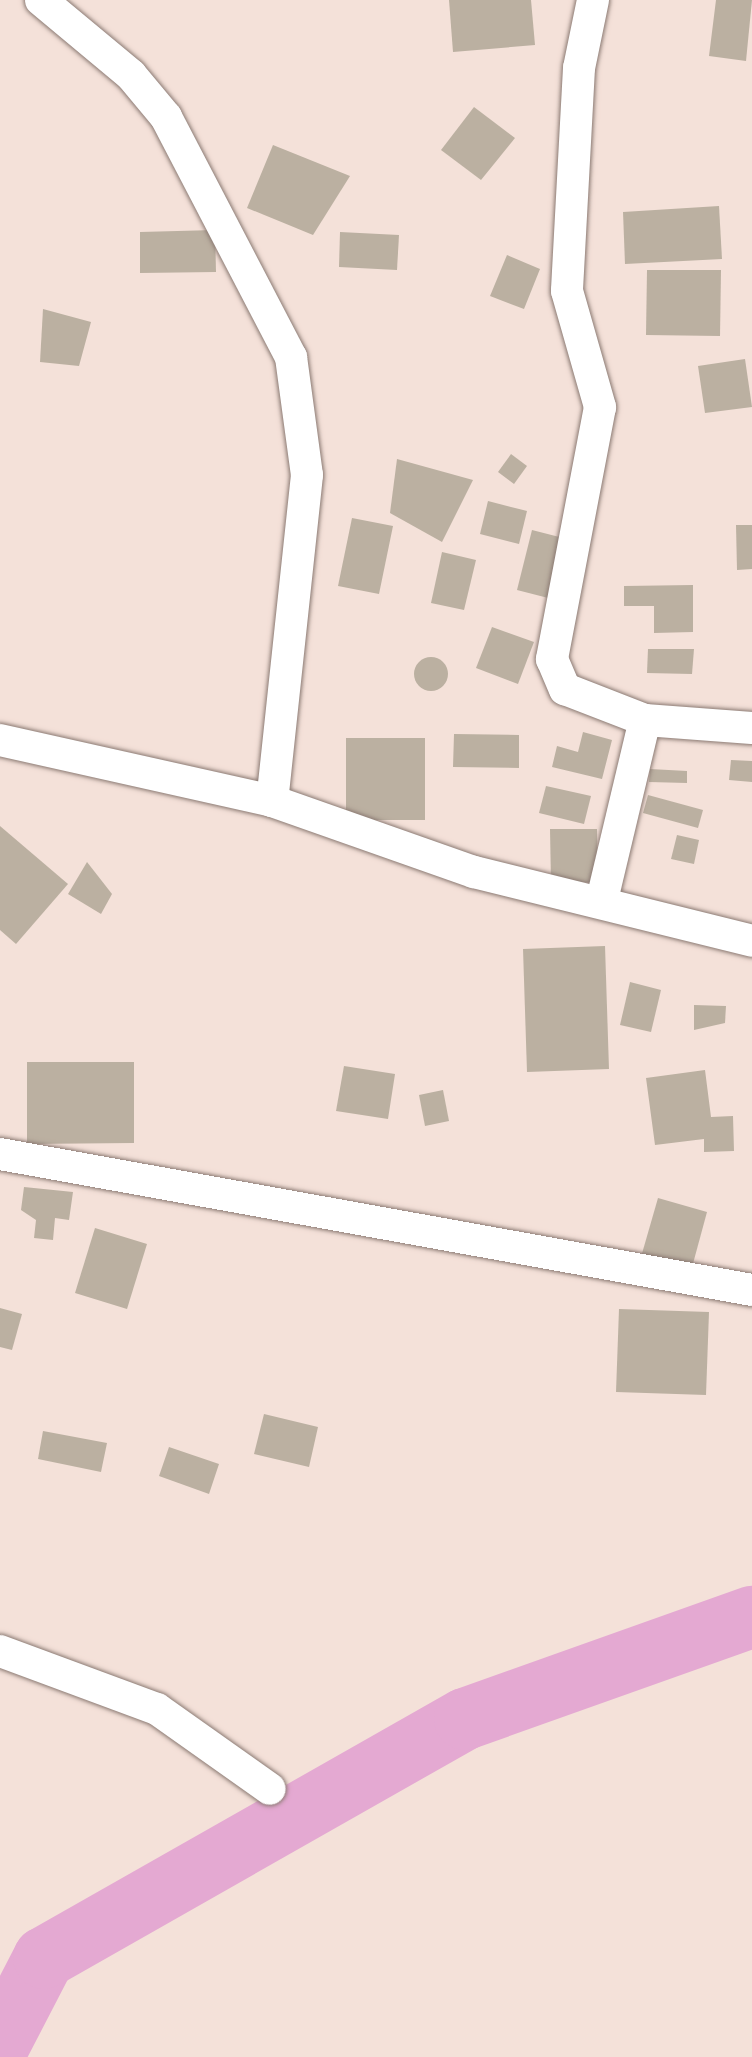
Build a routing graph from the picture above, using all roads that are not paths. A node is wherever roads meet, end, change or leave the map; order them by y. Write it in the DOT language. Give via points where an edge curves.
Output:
graph roads {
  1 [pos="42,0"];
  2 [pos="594,0"];
  3 [pos="645,720"];
  4 [pos="752,728"];
  5 [pos="0,740"];
  6 [pos="272,800"];
  7 [pos="602,900"];
  8 [pos="752,941"];
  9 [pos="0,1154"];
  10 [pos="752,1290"];
  11 [pos="0,1651"];
  12 [pos="270,1789"];
  1 -- 6 [label="street" via="166,117 291,357 307,475"];
  2 -- 3 [label="street" via="579,68 567,291 600,407 552,659 566,688"];
  3 -- 4 [label="street"];
  3 -- 7 [label="street"];
  5 -- 6 [label="street"];
  6 -- 7 [label="street" via="438,860"];
  7 -- 8 [label="street"];
  9 -- 10 [label="street"];
  11 -- 12 [label="street" via="157,1710"];
}
